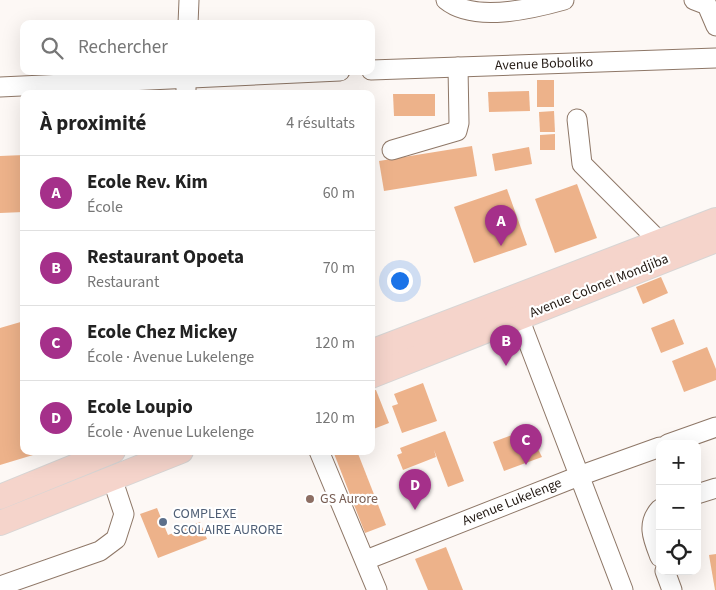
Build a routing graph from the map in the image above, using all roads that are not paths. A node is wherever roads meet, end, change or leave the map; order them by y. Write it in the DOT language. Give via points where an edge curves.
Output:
graph roads {
  1 [pos="189,0"];
  2 [pos="446,0"];
  3 [pos="564,0"];
  4 [pos="703,2"];
  5 [pos="188,20"];
  6 [pos="716,26"];
  7 [pos="716,58"];
  8 [pos="458,67"];
  9 [pos="375,70"];
  10 [pos="210,75"];
  11 [pos="186,81"];
  12 [pos="0,87"];
  13 [pos="577,118"];
  14 [pos="392,150"];
  15 [pos="716,220"];
  16 [pos="658,240"];
  17 [pos="716,240"];
  18 [pos="519,318"];
  19 [pos="375,350"];
  20 [pos="375,374"];
  21 [pos="716,427"];
  22 [pos="679,440"];
  23 [pos="656,448"];
  24 [pos="103,455"];
  25 [pos="171,455"];
  26 [pos="320,455"];
  27 [pos="579,476"];
  28 [pos="112,478"];
  29 [pos="716,488"];
  30 [pos="701,493"];
  31 [pos="0,497"];
  32 [pos="656,513"];
  33 [pos="0,523"];
  34 [pos="656,548"];
  35 [pos="366,560"];
  36 [pos="666,575"];
  37 [pos="0,586"];
  38 [pos="377,590"];
  39 [pos="623,590"];
  40 [pos="672,590"];
  1 -- 5 [label="street"];
  2 -- 3 [label="street" via="466,11 496,11 531,10"];
  4 -- 6 [label="street"];
  7 -- 8 [label="street, Avenue Boboliko"];
  8 -- 9 [label="street, Avenue Boboliko"];
  8 -- 14 [label="street" via="457,131"];
  10 -- 11 [label="street"];
  11 -- 12 [label="street"];
  13 -- 16 [label="street" via="582,164"];
  15 -- 16 [label="main road, Avenue Colonel Mondjiba"];
  16 -- 19 [label="main road, Avenue Colonel Mondjiba"];
  17 -- 18 [label="main road, Avenue Colonel Mondjiba"];
  18 -- 20 [label="main road, Avenue Colonel Mondjiba"];
  18 -- 27 [label="street"];
  21 -- 22 [label="street"];
  23 -- 27 [label="street, Avenue Lukelenge"];
  24 -- 31 [label="main road"];
  25 -- 28 [label="main road"];
  26 -- 35 [label="street"];
  27 -- 35 [label="street, Avenue Lukelenge"];
  27 -- 39 [label="street"];
  28 -- 33 [label="main road"];
  28 -- 37 [label="street" via="124,514 116,539 100,551"];
  29 -- 30 [label="street"];
  32 -- 34 [label="street" via="651,523"];
  35 -- 38 [label="street"];
  36 -- 40 [label="street"];
}
